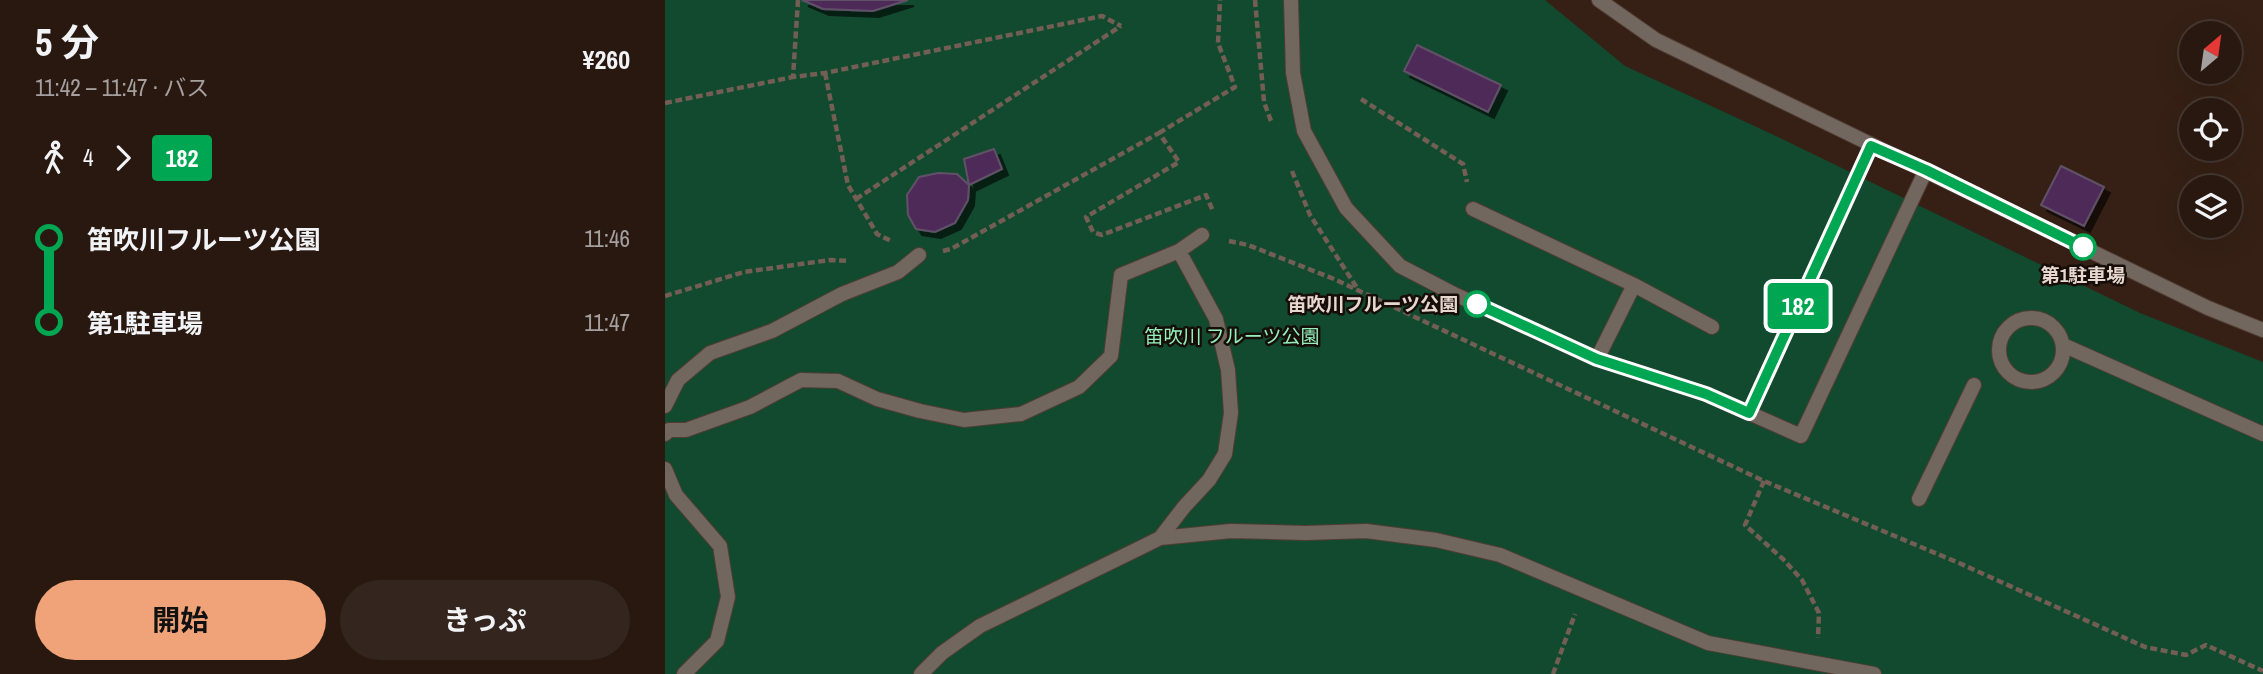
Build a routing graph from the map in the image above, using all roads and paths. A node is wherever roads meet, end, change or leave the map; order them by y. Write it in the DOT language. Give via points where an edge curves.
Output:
graph roads {
  1 [pos="797,0"];
  2 [pos="1220,0"];
  3 [pos="1291,0"];
  4 [pos="1599,0"];
  5 [pos="825,73"];
  6 [pos="793,77"];
  7 [pos="1361,99"];
  8 [pos="665,103"];
  9 [pos="1159,133"];
  10 [pos="1871,146"];
  11 [pos="1926,170"];
  12 [pos="856,199"];
  13 [pos="1473,209"];
  14 [pos="1202,235"];
  15 [pos="1179,251"];
  16 [pos="919,256"];
  17 [pos="855,261"];
  18 [pos="1634,285"];
  19 [pos="665,296"];
  20 [pos="1712,327"];
  21 [pos="2263,330"];
  22 [pos="2063,345"];
  23 [pos="1597,359"];
  24 [pos="1974,386"];
  25 [pos="665,406"];
  26 [pos="665,413"];
  27 [pos="1749,413"];
  28 [pos="2263,434"];
  29 [pos="666,436"];
  30 [pos="665,469"];
  31 [pos="1763,481"];
  32 [pos="1919,499"];
  33 [pos="1160,538"];
  34 [pos="1583,590"];
  35 [pos="1820,665"];
  36 [pos="2263,671"];
  37 [pos="684,674"];
  38 [pos="921,674"];
  39 [pos="1553,674"];
  40 [pos="1874,674"];
  1 -- 6 [label="path"];
  2 -- 9 [label="path" via="1219,43 1235,87"];
  3 -- 23 [label="street" via="1293,73 1304,131 1346,208 1400,266"];
  4 -- 10 [label="street" via="1656,40"];
  5 -- 6 [label="path"];
  5 -- 12 [label="path" via="848,186"];
  5 -- 12 [label="path" via="1102,16 1121,26"];
  6 -- 8 [label="path"];
  7 -- 13 [label="path" via="1463,164"];
  9 -- 14 [label="path" via="1179,162 1086,217 1093,232 1102,235 1206,195 1217,219"];
  9 -- 16 [label="path" via="951,249"];
  10 -- 11 [label="street"];
  10 -- 27 [label="street"];
  11 -- 21 [label="street" via="2208,308"];
  11 -- 27 [label="street" via="1801,436"];
  12 -- 16 [label="path" via="877,234"];
  13 -- 18 [label="street"];
  14 -- 15 [label="street"];
  14 -- 31 [label="path" via="1248,245 1334,279"];
  15 -- 29 [label="street" via="1121,275 1111,356 1079,387 1021,414 964,420 877,399 838,381 801,380 750,407"];
  15 -- 33 [label="street" via="1216,319 1228,370 1231,413 1225,454"];
  16 -- 25 [label="street" via="898,272 842,294 772,331 710,353 678,380"];
  17 -- 19 [label="path" via="744,272"];
  18 -- 20 [label="street"];
  18 -- 23 [label="street"];
  22 -- 22 [label="street" via="2053,326 2025,318 2007,328 1999,346 2010,374 2031,382 2059,367"];
  22 -- 28 [label="street"];
  23 -- 27 [label="street" via="1706,394"];
  24 -- 32 [label="street"];
  26 -- 29 [label="street"];
  30 -- 37 [label="street" via="677,495 720,546 728,597 717,640"];
  31 -- 35 [label="path" via="1745,525 1802,580 1819,613"];
  31 -- 36 [label="path" via="2145,647 2186,656 2206,645"];
  33 -- 34 [label="street" via="1231,531 1378,533 1436,540 1500,555"];
  33 -- 38 [label="street" via="980,626"];
  34 -- 35 [label="street" via="1708,643"];
  34 -- 39 [label="path"];
  35 -- 40 [label="street"];
}
